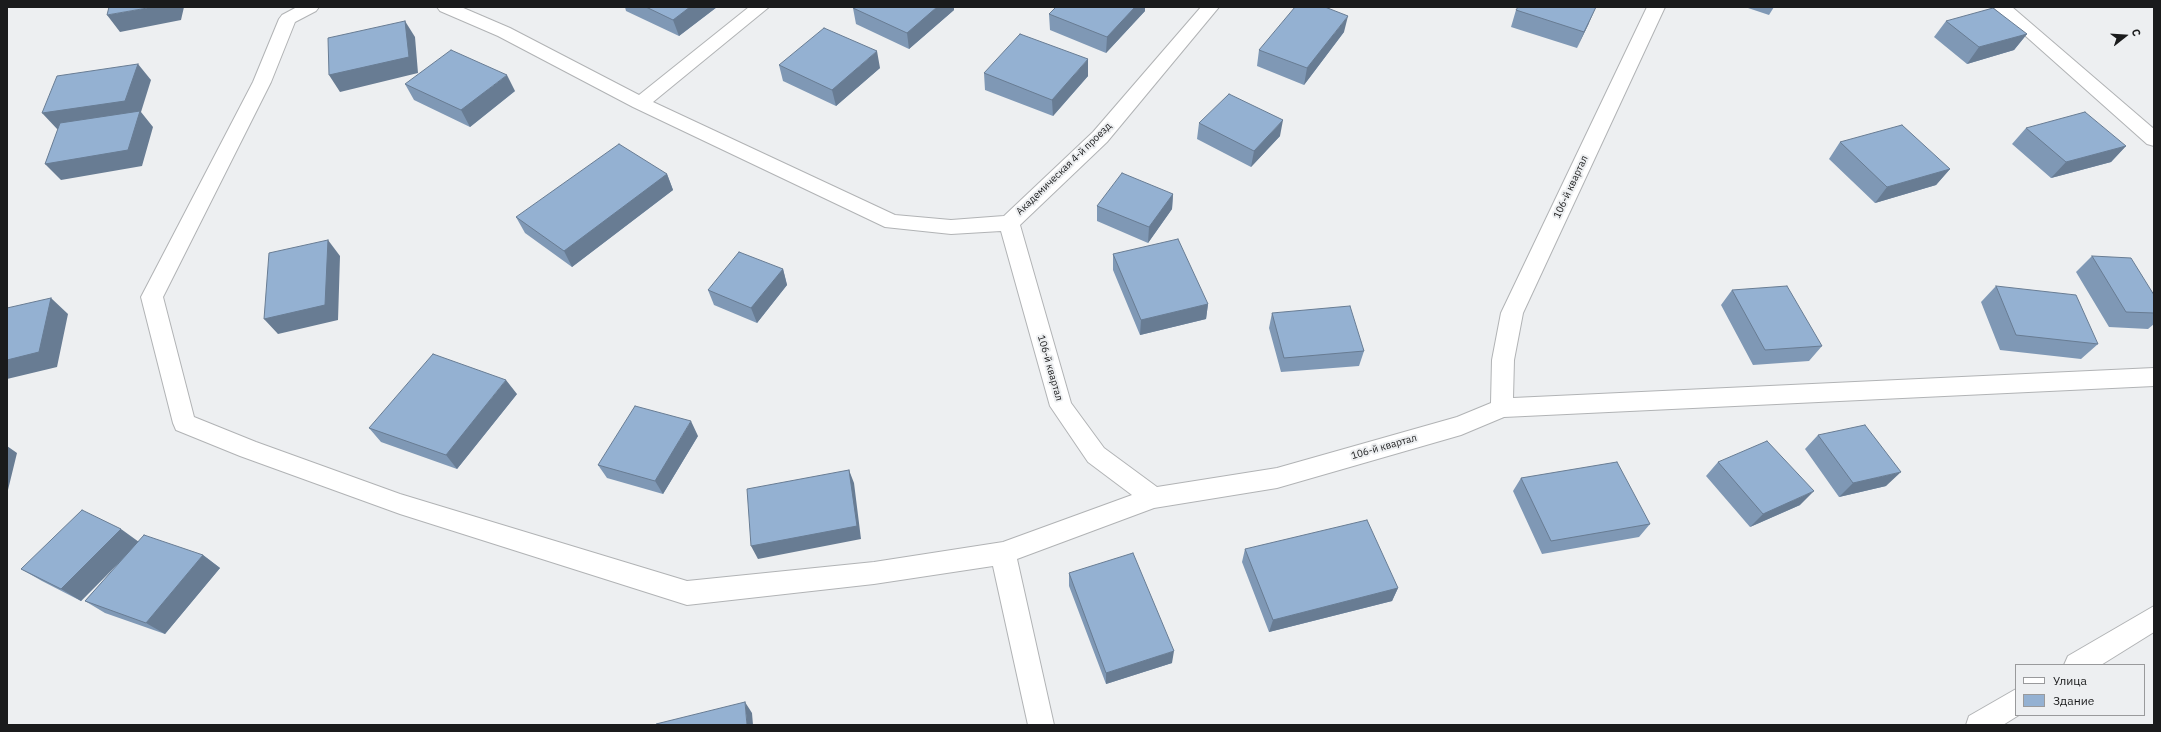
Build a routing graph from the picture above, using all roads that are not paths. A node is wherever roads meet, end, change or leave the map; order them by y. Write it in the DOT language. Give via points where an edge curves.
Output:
graph roads {
  1 [pos="310,7"];
  2 [pos="446,7"];
  3 [pos="760,7"];
  4 [pos="1210,7"];
  5 [pos="1656,7"];
  6 [pos="2002,7"];
  7 [pos="282,13"];
  8 [pos="640,103"];
  9 [pos="2154,139"];
  10 [pos="1009,223"];
  11 [pos="2154,378"];
  12 [pos="1502,408"];
  13 [pos="1154,498"];
  14 [pos="1003,553"];
  15 [pos="2154,618"];
  16 [pos="2079,664"];
  17 [pos="2015,703"];
  18 [pos="1041,725"];
  19 [pos="1980,725"];
  1 -- 7 [label="street"];
  2 -- 8 [label="street" via="504,32"];
  3 -- 8 [label="street"];
  4 -- 10 [label="street, Академическая 4-й проезд" via="1100,137"];
  5 -- 12 [label="street, 106-й квартал" via="1512,313 1503,360"];
  6 -- 9 [label="street"];
  7 -- 14 [label="street" via="262,82 152,297 184,423 400,504 687,593 874,573"];
  8 -- 10 [label="street, Академическая 4-й проезд" via="892,222 951,227"];
  10 -- 13 [label="street, 106-й квартал" via="1061,406 1096,455"];
  11 -- 12 [label="street"];
  12 -- 13 [label="street, 106-й квартал" via="1461,425 1277,478"];
  13 -- 14 [label="street"];
  14 -- 18 [label="street"];
  15 -- 16 [label="street"];
  17 -- 19 [label="street"];
}
